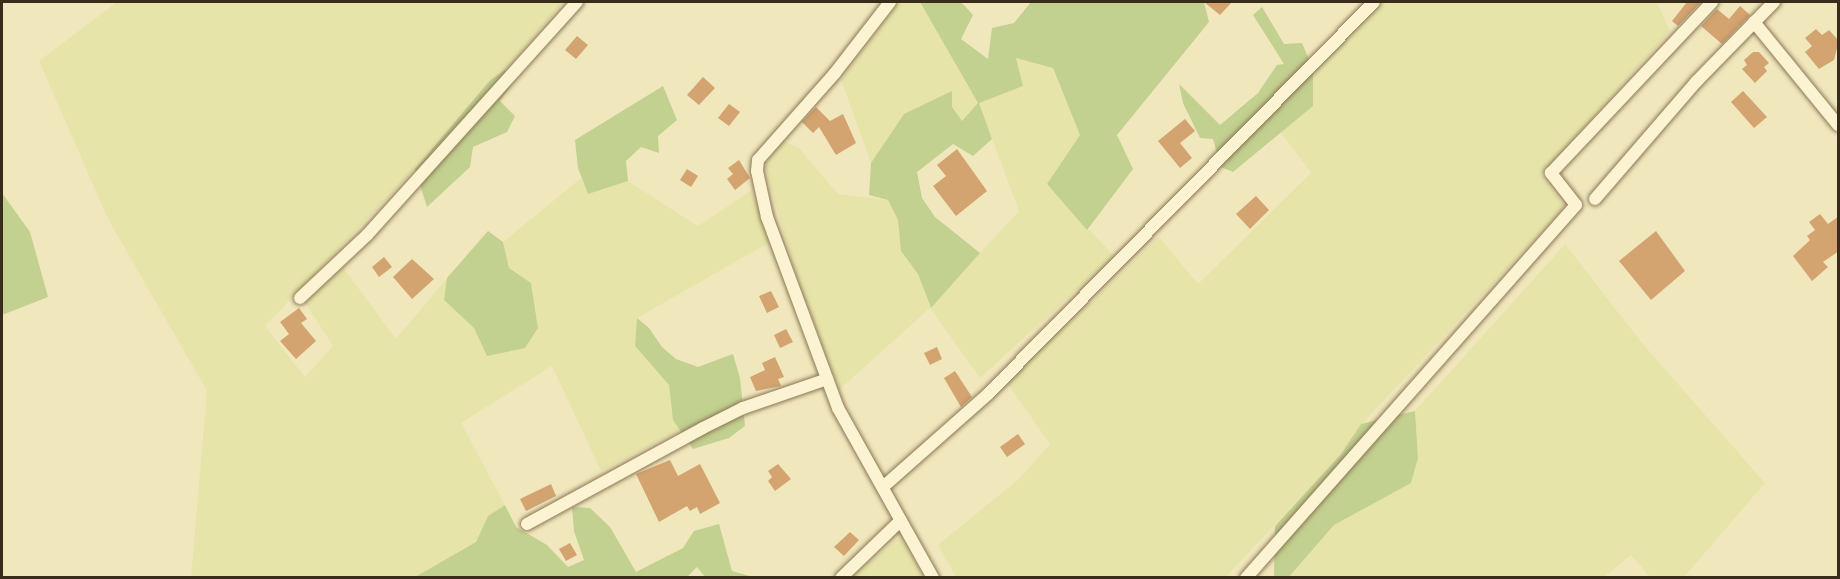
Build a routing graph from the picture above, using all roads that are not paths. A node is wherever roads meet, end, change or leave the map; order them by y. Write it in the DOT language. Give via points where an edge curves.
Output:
graph roads {
  1 [pos="577,2"];
  2 [pos="890,2"];
  3 [pos="1374,2"];
  4 [pos="1712,2"];
  5 [pos="1774,2"];
  6 [pos="1754,22"];
  7 [pos="1839,125"];
  8 [pos="1595,198"];
  9 [pos="300,298"];
  10 [pos="827,379"];
  11 [pos="883,487"];
  12 [pos="901,520"];
  13 [pos="526,524"];
  14 [pos="841,578"];
  15 [pos="933,578"];
  16 [pos="1246,578"];
  1 -- 9 [label="street" via="367,235"];
  2 -- 10 [label="street" via="836,72 758,160 767,216"];
  3 -- 11 [label="street" via="988,394"];
  4 -- 16 [label="street" via="1551,173 1576,205"];
  5 -- 6 [label="street"];
  6 -- 7 [label="street"];
  6 -- 8 [label="street"];
  10 -- 11 [label="street" via="838,408"];
  10 -- 13 [label="street" via="743,408"];
  11 -- 12 [label="street"];
  12 -- 14 [label="street"];
  12 -- 15 [label="street"];
}
